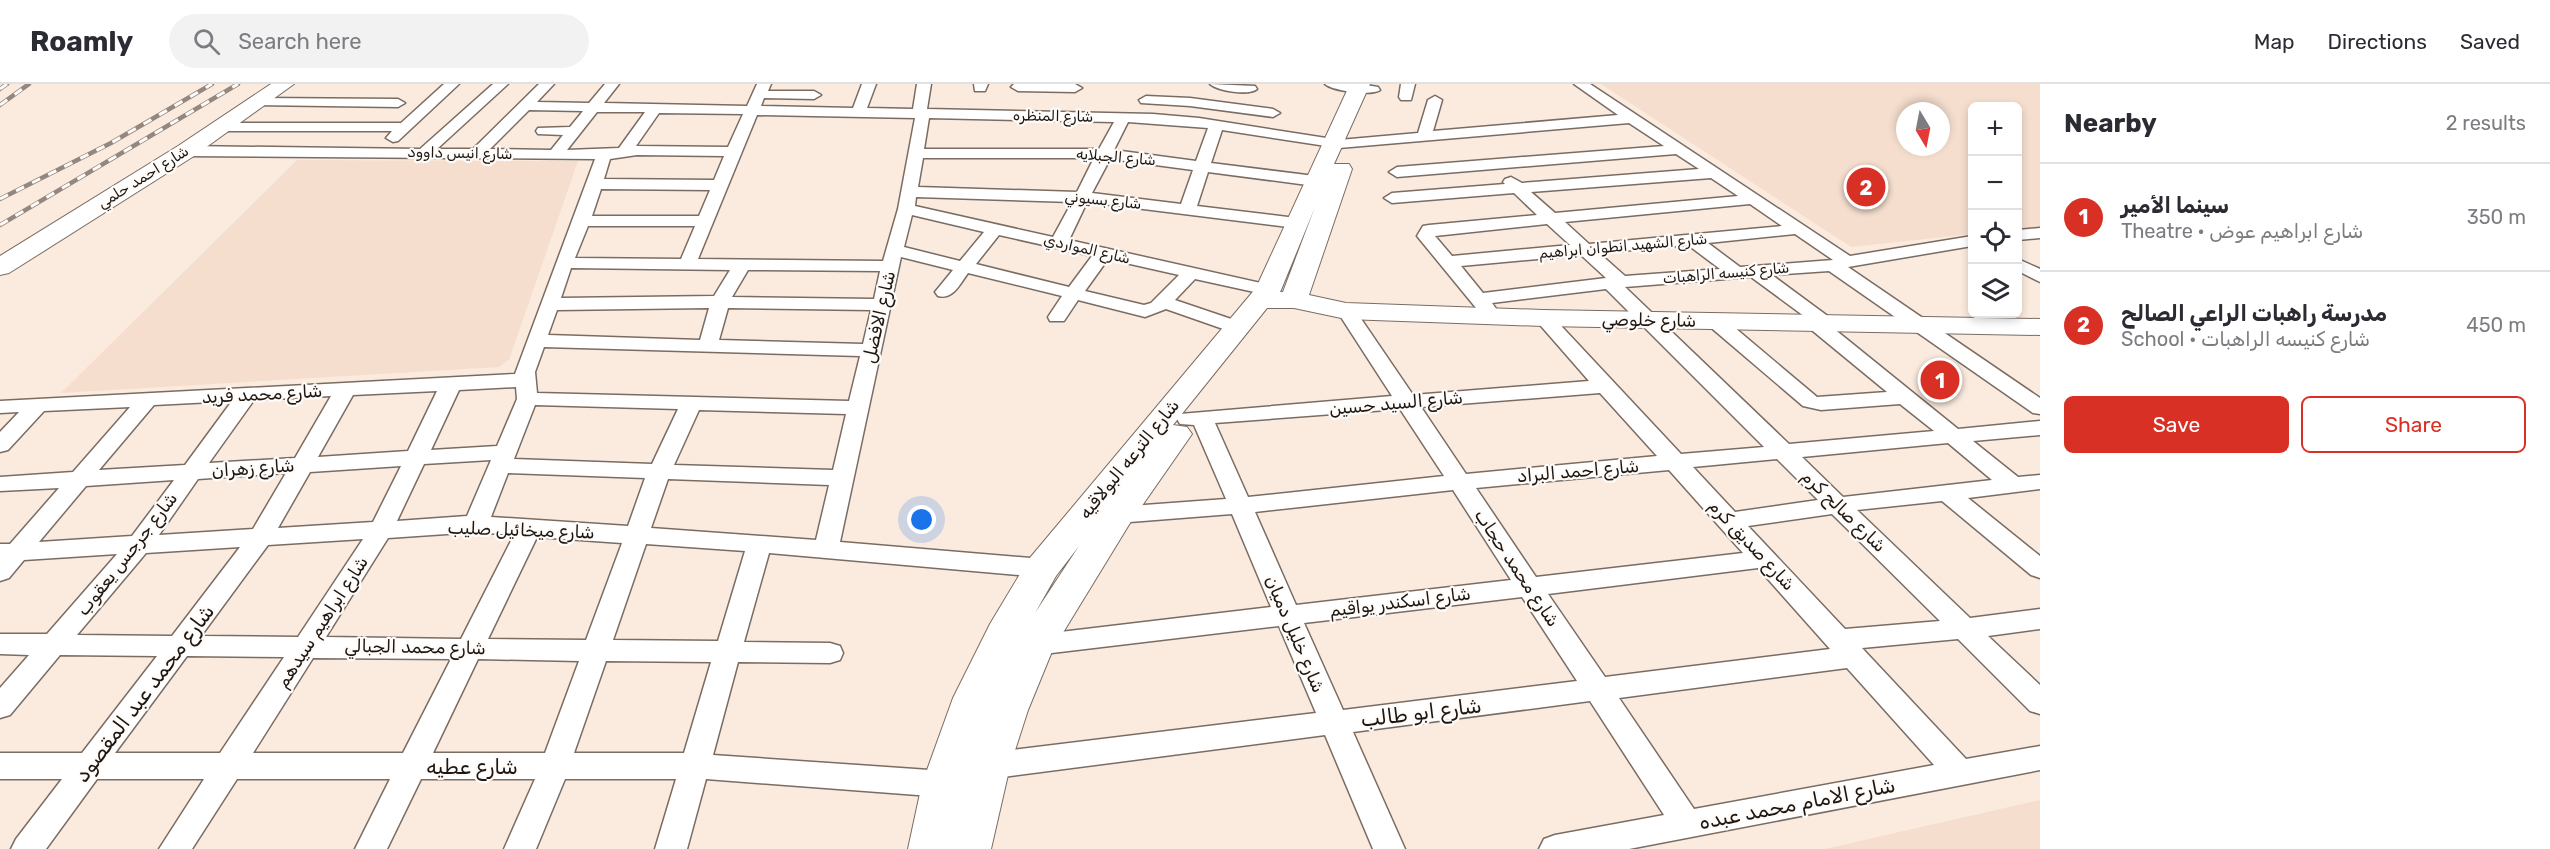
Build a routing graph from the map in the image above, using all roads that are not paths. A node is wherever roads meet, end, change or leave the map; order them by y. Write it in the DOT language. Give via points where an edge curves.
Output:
graph roads {
  1 [pos="284,84"];
  2 [pos="452,84"];
  3 [pos="501,84"];
  4 [pos="547,84"];
  5 [pos="612,84"];
  6 [pos="869,84"];
  7 [pos="924,84"];
  8 [pos="1217,84"];
  9 [pos="1581,84"];
  10 [pos="1019,85"];
  11 [pos="1075,86"];
  12 [pos="1359,86"];
  13 [pos="762,89"];
  14 [pos="1250,89"];
  15 [pos="366,90"];
  16 [pos="260,93"];
  17 [pos="814,95"];
  18 [pos="1193,97"];
  19 [pos="1146,100"];
  20 [pos="1435,100"];
  21 [pos="350,103"];
  22 [pos="398,103"];
  23 [pos="525,106"];
  24 [pos="594,107"];
  25 [pos="655,108"];
  26 [pos="752,110"];
  27 [pos="859,112"];
  28 [pos="921,113"];
  29 [pos="1273,113"];
  30 [pos="1016,115"];
  31 [pos="1075,116"];
  32 [pos="1123,117"];
  33 [pos="1632,118"];
  34 [pos="1178,120"];
  35 [pos="1216,125"];
  36 [pos="222,127"];
  37 [pos="320,127"];
  38 [pos="404,127"];
  39 [pos="575,130"];
  40 [pos="543,131"];
  41 [pos="1425,135"];
  42 [pos="634,138"];
  43 [pos="1341,143"];
  44 [pos="736,146"];
  45 [pos="1679,149"];
  46 [pos="186,151"];
  47 [pos="289,151"];
  48 [pos="625,151"];
  49 [pos="377,152"];
  50 [pos="425,152"];
  51 [pos="478,153"];
  52 [pos="915,153"];
  53 [pos="1104,153"];
  54 [pos="556,154"];
  55 [pos="604,155"];
  56 [pos="1491,164"];
  57 [pos="1202,166"];
  58 [pos="1397,172"];
  59 [pos="1714,173"];
  60 [pos="1315,181"];
  61 [pos="595,184"];
  62 [pos="719,185"];
  63 [pos="1517,188"];
  64 [pos="1082,197"];
  65 [pos="1392,198"];
  66 [pos="1754,199"];
  67 [pos="908,200"];
  68 [pos="1188,209"];
  69 [pos="1550,218"];
  70 [pos="705,220"];
  71 [pos="582,221"];
  72 [pos="1296,223"];
  73 [pos="996,228"];
  74 [pos="1798,229"];
  75 [pos="2040,233"];
  76 [pos="2022,235"];
  77 [pos="1692,239"];
  78 [pos="1059,242"];
  79 [pos="1968,242"];
  80 [pos="1584,249"];
  81 [pos="0,250"];
  82 [pos="1104,252"];
  83 [pos="892,258"];
  84 [pos="1447,262"];
  85 [pos="564,263"];
  86 [pos="1841,263"];
  87 [pos="687,265"];
  88 [pos="742,265"];
  89 [pos="0,267"];
  90 [pos="964,267"];
  91 [pos="2022,267"];
  92 [pos="1755,271"];
  93 [pos="1735,272"];
  94 [pos="1191,273"];
  95 [pos="2040,278"];
  96 [pos="1616,283"];
  97 [pos="944,292"];
  98 [pos="1074,294"];
  99 [pos="1274,297"];
  100 [pos="720,302"];
  101 [pos="1163,302"];
  102 [pos="549,304"];
  103 [pos="882,305"];
  104 [pos="1485,307"];
  105 [pos="1346,311"];
  106 [pos="1057,317"];
  107 [pos="1543,318"];
  108 [pos="1647,320"];
  109 [pos="1715,321"];
  110 [pos="1820,324"];
  111 [pos="1923,326"];
  112 [pos="1236,327"];
  113 [pos="2040,327"];
  114 [pos="536,341"];
  115 [pos="708,346"];
  116 [pos="872,350"];
  117 [pos="451,384"];
  118 [pos="1605,386"];
  119 [pos="345,390"];
  120 [pos="526,390"];
  121 [pos="247,394"];
  122 [pos="1905,397"];
  123 [pos="147,400"];
  124 [pos="1407,402"];
  125 [pos="692,403"];
  126 [pos="38,405"];
  127 [pos="2038,405"];
  128 [pos="0,407"];
  129 [pos="859,408"];
  130 [pos="1180,424"];
  131 [pos="2040,428"];
  132 [pos="1953,436"];
  133 [pos="0,445"];
  134 [pos="1783,452"];
  135 [pos="416,458"];
  136 [pos="504,459"];
  137 [pos="1675,462"];
  138 [pos="303,465"];
  139 [pos="191,472"];
  140 [pos="659,472"];
  141 [pos="80,478"];
  142 [pos="843,478"];
  143 [pos="1460,482"];
  144 [pos="2040,482"];
  145 [pos="0,484"];
  146 [pos="2013,485"];
  147 [pos="1946,492"];
  148 [pos="1240,507"];
  149 [pos="1839,507"];
  150 [pos="1117,515"];
  151 [pos="1729,521"];
  152 [pos="476,524"];
  153 [pos="529,528"];
  154 [pos="381,530"];
  155 [pos="635,535"];
  156 [pos="261,537"];
  157 [pos="759,544"];
  158 [pos="139,545"];
  159 [pos="826,550"];
  160 [pos="9,553"];
  161 [pos="1764,559"];
  162 [pos="1042,568"];
  163 [pos="2040,569"];
  164 [pos="0,572"];
  165 [pos="1529,586"];
  166 [pos="1288,615"];
  167 [pos="2040,619"];
  168 [pos="1964,629"];
  169 [pos="55,643"];
  170 [pos="0,644"];
  171 [pos="181,644"];
  172 [pos="307,645"];
  173 [pos="1035,645"];
  174 [pos="470,648"];
  175 [pos="596,649"];
  176 [pos="1847,649"];
  177 [pos="728,651"];
  178 [pos="830,653"];
  179 [pos="1598,689"];
  180 [pos="2040,703"];
  181 [pos="0,707"];
  182 [pos="1334,722"];
  183 [pos="2040,758"];
  184 [pos="0,766"];
  185 [pos="89,766"];
  186 [pos="228,766"];
  187 [pos="411,766"];
  188 [pos="555,766"];
  189 [pos="693,766"];
  190 [pos="988,766"];
  191 [pos="1960,773"];
  192 [pos="944,784"];
  193 [pos="1687,824"];
  194 [pos="27,849"];
  195 [pos="175,849"];
  196 [pos="371,849"];
  197 [pos="520,849"];
  198 [pos="671,849"];
  199 [pos="931,849"];
  200 [pos="968,849"];
  201 [pos="1389,849"];
  202 [pos="1555,849"];
  1 -- 16 [label="main road, شارع احمد حلمي"];
  2 -- 38 [label="street"];
  3 -- 50 [label="street"];
  4 -- 23 [label="street"];
  5 -- 24 [label="street"];
  6 -- 27 [label="street"];
  7 -- 28 [label="street, شارع الافضل"];
  8 -- 14 [label="street"];
  9 -- 33 [label="street"];
  10 -- 11 [label="street"];
  10 -- 30 [label="street"];
  11 -- 31 [label="street"];
  12 -- 43 [label="main road, شارع الترعه البولاقيه"];
  13 -- 17 [label="street"];
  13 -- 26 [label="street"];
  15 -- 21 [label="street"];
  16 -- 21 [label="street"];
  16 -- 36 [label="main road, شارع احمد حلمي"];
  16 -- 81 [label="main road, شارع احمد حلمي"];
  18 -- 19 [label="street"];
  18 -- 29 [label="street"];
  18 -- 34 [label="street"];
  20 -- 41 [label="street"];
  21 -- 22 [label="street"];
  21 -- 37 [label="street"];
  23 -- 24 [label="street, شارع المنظره"];
  23 -- 51 [label="street"];
  24 -- 25 [label="street, شارع المنظره"];
  24 -- 39 [label="street"];
  25 -- 26 [label="street, شارع المنظره"];
  25 -- 42 [label="street"];
  26 -- 27 [label="street, شارع المنظره"];
  26 -- 44 [label="street"];
  27 -- 28 [label="street, شارع المنظره"];
  28 -- 30 [label="street, شارع المنظره"];
  28 -- 52 [label="street, شارع الافضل"];
  30 -- 31 [label="street, شارع المنظره"];
  31 -- 32 [label="street, شارع المنظره"];
  32 -- 34 [label="street, شارع المنظره"];
  32 -- 53 [label="street"];
  33 -- 41 [label="street, شارع المنظره"];
  33 -- 45 [label="street"];
  34 -- 35 [label="street, شارع المنظره"];
  35 -- 43 [label="street, شارع المنظره"];
  35 -- 57 [label="street"];
  36 -- 37 [label="street"];
  36 -- 46 [label="main road, شارع احمد حلمي"];
  37 -- 38 [label="street"];
  37 -- 47 [label="street"];
  38 -- 49 [label="street"];
  39 -- 40 [label="street"];
  39 -- 54 [label="street"];
  41 -- 43 [label="street, شارع المنظره"];
  42 -- 44 [label="street"];
  42 -- 48 [label="street"];
  43 -- 60 [label="main road, شارع الترعه البولاقيه"];
  43 -- 99 [label="main road, شارع الترعه البولاقيه"];
  44 -- 48 [label="street, شارع انيس داوود"];
  44 -- 62 [label="street"];
  45 -- 56 [label="street"];
  45 -- 59 [label="street"];
  46 -- 47 [label="street, شارع انيس داوود"];
  46 -- 89 [label="main road, شارع احمد حلمي"];
  47 -- 49 [label="street, شارع انيس داوود"];
  48 -- 55 [label="street, شارع انيس داوود"];
  49 -- 50 [label="street, شارع انيس داوود"];
  50 -- 51 [label="street, شارع انيس داوود"];
  51 -- 54 [label="street, شارع انيس داوود"];
  52 -- 53 [label="street, شارع الجبلايه"];
  52 -- 67 [label="street, شارع الافضل"];
  53 -- 57 [label="street, شارع الجبلايه"];
  53 -- 64 [label="street"];
  54 -- 55 [label="street, شارع انيس داوود"];
  55 -- 61 [label="street"];
  56 -- 58 [label="street"];
  56 -- 63 [label="street, شارع صالح كرم"];
  57 -- 60 [label="street, شارع الجبلايه"];
  57 -- 68 [label="street"];
  59 -- 63 [label="street"];
  59 -- 66 [label="street"];
  60 -- 72 [label="main road, شارع الترعه البولاقيه"];
  61 -- 62 [label="street"];
  61 -- 71 [label="street"];
  62 -- 70 [label="street"];
  63 -- 65 [label="street"];
  63 -- 69 [label="street, شارع صالح كرم"];
  64 -- 67 [label="street, شارع بسيوني"];
  64 -- 68 [label="street, شارع بسيوني"];
  64 -- 78 [label="street"];
  66 -- 69 [label="street"];
  66 -- 74 [label="street"];
  67 -- 73 [label="street, شارع المواردي"];
  67 -- 83 [label="street, شارع الافضل"];
  68 -- 72 [label="street, شارع بسيوني"];
  69 -- 80 [label="street, شارع صالح كرم"];
  69 -- 84 [label="street" via="1430,230 1426,236"];
  70 -- 71 [label="street"];
  70 -- 87 [label="street"];
  71 -- 85 [label="street"];
  72 -- 99 [label="main road, شارع الترعه البولاقيه"];
  73 -- 78 [label="street, شارع المواردي"];
  73 -- 90 [label="street"];
  74 -- 77 [label="street, شارع الشهيد انطوان ابراهيم"];
  74 -- 86 [label="street"];
  75 -- 76 [label="street"];
  77 -- 80 [label="street, شارع الشهيد انطوان ابراهيم"];
  77 -- 93 [label="street"];
  78 -- 82 [label="street, شارع المواردي"];
  79 -- 86 [label="street, شارع كنيسه الراهبات"];
  80 -- 84 [label="street, شارع الشهيد انطوان ابراهيم"];
  80 -- 96 [label="street, شارع صالح كرم"];
  82 -- 94 [label="street, شارع المواردي"];
  82 -- 98 [label="street"];
  83 -- 88 [label="street"];
  83 -- 90 [label="street"];
  83 -- 103 [label="street, شارع الافضل"];
  84 -- 104 [label="street"];
  85 -- 87 [label="street"];
  85 -- 102 [label="street"];
  86 -- 92 [label="street, شارع كنيسه الراهبات"];
  86 -- 111 [label="street"];
  87 -- 88 [label="street"];
  88 -- 100 [label="street"];
  90 -- 97 [label="street"];
  90 -- 98 [label="street"];
  91 -- 95 [label="street"];
  92 -- 93 [label="street, شارع كنيسه الراهبات"];
  92 -- 110 [label="street"];
  93 -- 96 [label="street, شارع كنيسه الراهبات"];
  94 -- 99 [label="street, شارع المواردي"];
  94 -- 101 [label="street"];
  96 -- 104 [label="street, شارع كنيسه الراهبات"];
  96 -- 108 [label="street, شارع صالح كرم"];
  98 -- 101 [label="street" via="1141,310 1155,309"];
  98 -- 106 [label="street"];
  99 -- 105 [label="main road, شارع خلوصي"];
  99 -- 112 [label="main road, شارع الترعه البولاقيه"];
  100 -- 102 [label="street"];
  100 -- 103 [label="street"];
  100 -- 115 [label="street"];
  101 -- 112 [label="street"];
  102 -- 114 [label="street"];
  103 -- 116 [label="street, شارع الافضل"];
  104 -- 105 [label="main road, شارع خلوصي"];
  104 -- 107 [label="main road, شارع خلوصي"];
  105 -- 124 [label="street, شارع محمد حجاب"];
  105 -- 130 [label="main road, شارع الترعه البولاقيه" via="1294,312 1271,320"];
  107 -- 108 [label="main road, شارع خلوصي"];
  107 -- 118 [label="street, شارع صديق كرم"];
  108 -- 109 [label="main road, شارع خلوصي"];
  108 -- 134 [label="street, شارع صالح كرم"];
  109 -- 110 [label="main road, شارع خلوصي"];
  109 -- 122 [label="street" via="1810,402"];
  110 -- 111 [label="main road, شارع خلوصي"];
  110 -- 122 [label="street"];
  111 -- 113 [label="main road, شارع خلوصي"];
  111 -- 127 [label="street"];
  112 -- 130 [label="main road, شارع الترعه البولاقيه"];
  114 -- 115 [label="street"];
  114 -- 120 [label="street"];
  115 -- 116 [label="street"];
  116 -- 129 [label="street, شارع الافضل"];
  117 -- 119 [label="street, شارع محمد فريد"];
  117 -- 120 [label="street, شارع محمد فريد"];
  117 -- 135 [label="street, شارع ابراهيم سيدهم"];
  118 -- 124 [label="street, شارع السيد حسين"];
  118 -- 137 [label="street, شارع صديق كرم"];
  119 -- 121 [label="street, شارع محمد فريد"];
  119 -- 138 [label="street, شارع محمد عبد المقصود"];
  120 -- 125 [label="street, شارع محمد فريد"];
  120 -- 136 [label="street"];
  121 -- 123 [label="street, شارع محمد فريد"];
  121 -- 139 [label="street, شارع جرجس يعقوب"];
  122 -- 132 [label="street"];
  123 -- 126 [label="street, شارع محمد فريد"];
  123 -- 141 [label="street"];
  124 -- 130 [label="street, شارع السيد حسين"];
  124 -- 143 [label="street, شارع محمد حجاب"];
  125 -- 129 [label="street, شارع محمد فريد"];
  125 -- 140 [label="street"];
  126 -- 128 [label="street, شارع محمد فريد"];
  126 -- 133 [label="street"];
  129 -- 142 [label="street, شارع الافضل"];
  130 -- 148 [label="street, شارع خليل دميان"];
  130 -- 150 [label="main road, شارع الترعه البولاقيه"];
  130 -- 162 [label="main road, شارع الترعه البولاقيه"];
  131 -- 132 [label="street, شارع احمد البراد"];
  132 -- 134 [label="street, شارع احمد البراد"];
  132 -- 146 [label="street"];
  134 -- 137 [label="street, شارع احمد البراد"];
  134 -- 149 [label="street, شارع صالح كرم"];
  135 -- 136 [label="street, شارع زهران"];
  135 -- 138 [label="street, شارع زهران"];
  135 -- 154 [label="street, شارع ابراهيم سيدهم"];
  136 -- 140 [label="street, شارع زهران"];
  136 -- 152 [label="street"];
  137 -- 143 [label="street, شارع احمد البراد"];
  137 -- 151 [label="street, شارع صديق كرم"];
  138 -- 139 [label="street, شارع زهران"];
  138 -- 156 [label="street, شارع محمد عبد المقصود"];
  139 -- 141 [label="street, شارع زهران"];
  139 -- 158 [label="street, شارع جرجس يعقوب"];
  140 -- 142 [label="street, شارع زهران"];
  140 -- 155 [label="street"];
  141 -- 145 [label="street, شارع زهران"];
  141 -- 160 [label="street"];
  142 -- 159 [label="street, شارع الافضل"];
  143 -- 148 [label="street, شارع احمد البراد"];
  143 -- 165 [label="street, شارع محمد حجاب"];
  144 -- 146 [label="street"];
  146 -- 147 [label="street"];
  147 -- 149 [label="street"];
  147 -- 163 [label="street"];
  148 -- 150 [label="street, شارع احمد البراد"];
  148 -- 166 [label="street, شارع خليل دميان"];
  149 -- 151 [label="street"];
  149 -- 168 [label="street, شارع صالح كرم"];
  150 -- 173 [label="main road, شارع الترعه البولاقيه"];
  151 -- 161 [label="street, شارع صديق كرم"];
  152 -- 153 [label="street, شارع ميخائيل صليب"];
  152 -- 154 [label="street, شارع ميخائيل صليب"];
  153 -- 155 [label="street, شارع ميخائيل صليب"];
  153 -- 174 [label="street"];
  154 -- 156 [label="street, شارع ميخائيل صليب"];
  154 -- 172 [label="street, شارع ابراهيم سيدهم"];
  155 -- 157 [label="street, شارع ميخائيل صليب"];
  155 -- 175 [label="street"];
  156 -- 158 [label="street, شارع ميخائيل صليب"];
  156 -- 171 [label="street, شارع محمد عبد المقصود"];
  157 -- 159 [label="street, شارع ميخائيل صليب"];
  157 -- 177 [label="street"];
  158 -- 160 [label="street, شارع ميخائيل صليب"];
  158 -- 169 [label="street, شارع جرجس يعقوب"];
  159 -- 162 [label="street, شارع ميخائيل صليب"];
  160 -- 164 [label="street"];
  161 -- 165 [label="street, شارع اسكندر يواقيم"];
  161 -- 176 [label="street, شارع صديق كرم"];
  162 -- 192 [label="main road, شارع الترعه البولاقيه" via="1004,634 974,698"];
  165 -- 166 [label="street, شارع اسكندر يواقيم"];
  165 -- 179 [label="street, شارع محمد حجاب"];
  166 -- 173 [label="street, شارع اسكندر يواقيم"];
  166 -- 182 [label="street, شارع خليل دميان"];
  167 -- 168 [label="street, شارع ابو طالب"];
  168 -- 176 [label="street, شارع ابو طالب"];
  168 -- 180 [label="street, شارع صالح كرم"];
  169 -- 170 [label="street, شارع محمد الجبالي"];
  169 -- 171 [label="street, شارع محمد الجبالي"];
  169 -- 181 [label="street, شارع جرجس يعقوب"];
  171 -- 172 [label="street, شارع محمد الجبالي"];
  171 -- 185 [label="street, شارع محمد عبد المقصود"];
  172 -- 174 [label="street, شارع محمد الجبالي"];
  172 -- 186 [label="street, شارع ابراهيم سيدهم"];
  173 -- 190 [label="main road, شارع الترعه البولاقيه"];
  174 -- 175 [label="street, شارع محمد الجبالي"];
  174 -- 187 [label="street"];
  175 -- 177 [label="street, شارع محمد الجبالي"];
  175 -- 188 [label="street"];
  176 -- 179 [label="street, شارع ابو طالب"];
  176 -- 191 [label="street, شارع صديق كرم"];
  177 -- 178 [label="street, شارع محمد الجبالي"];
  177 -- 189 [label="street"];
  179 -- 182 [label="street, شارع ابو طالب"];
  179 -- 193 [label="street, شارع محمد حجاب"];
  182 -- 190 [label="street, شارع ابو طالب"];
  182 -- 201 [label="street, شارع خليل دميان"];
  183 -- 191 [label="street, شارع الامام محمد عبده"];
  184 -- 185 [label="street, شارع عطيه"];
  185 -- 186 [label="street, شارع عطيه"];
  185 -- 194 [label="street, شارع محمد عبد المقصود"];
  186 -- 187 [label="street, شارع عطيه"];
  186 -- 195 [label="street, شارع ابراهيم سيدهم"];
  187 -- 188 [label="street, شارع عطيه"];
  187 -- 196 [label="street"];
  188 -- 189 [label="street, شارع عطيه"];
  188 -- 197 [label="street"];
  189 -- 192 [label="street, شارع عطيه"];
  189 -- 198 [label="street"];
  190 -- 200 [label="main road, شارع الترعه البولاقيه"];
  191 -- 193 [label="street, شارع الامام محمد عبده"];
  192 -- 199 [label="main road, شارع الترعه البولاقيه"];
  193 -- 202 [label="street, شارع الامام محمد عبده"];
}
